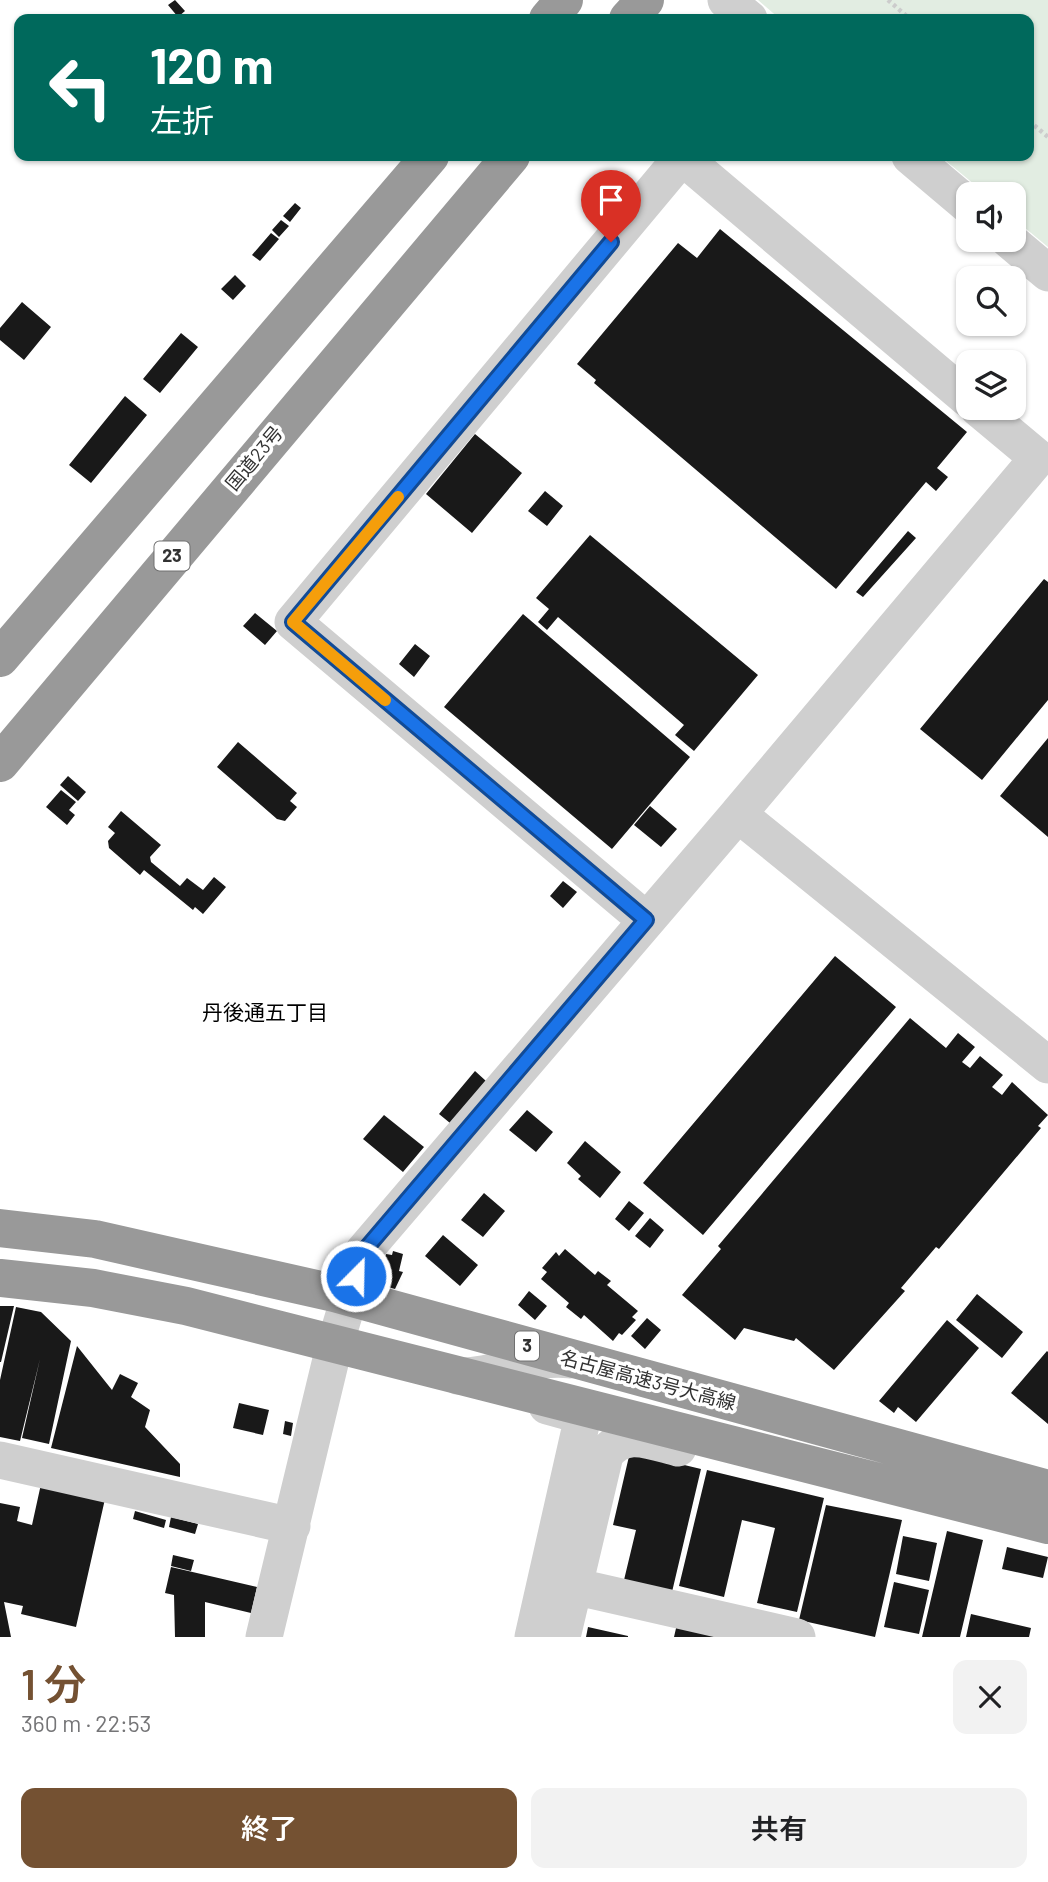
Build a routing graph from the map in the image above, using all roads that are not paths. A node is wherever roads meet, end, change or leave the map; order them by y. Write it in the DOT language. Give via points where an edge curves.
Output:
graph roads {
  1 [pos="564,0"];
  2 [pos="645,0"];
  3 [pos="726,0"];
  4 [pos="552,14"];
  5 [pos="632,14"];
  6 [pos="743,14"];
  7 [pos="425,161"];
  8 [pos="507,161"];
  9 [pos="679,161"];
  10 [pos="687,161"];
  11 [pos="916,161"];
  12 [pos="956,195"];
  13 [pos="1023,252"];
  14 [pos="1048,273"];
  15 [pos="956,389"];
  16 [pos="992,420"];
  17 [pos="0,658"];
  18 [pos="0,763"];
  19 [pos="738,814"];
  20 [pos="646,920"];
  21 [pos="1048,1065"];
  22 [pos="0,1228"];
  23 [pos="0,1278"];
  24 [pos="0,1286"];
  25 [pos="333,1351"];
  26 [pos="419,1373"];
  27 [pos="583,1416"];
  28 [pos="0,1460"];
  29 [pos="1048,1488"];
  30 [pos="1048,1516"];
  31 [pos="1048,1525"];
  32 [pos="292,1526"];
  33 [pos="1048,1543"];
  34 [pos="573,1586"];
  35 [pos="264,1637"];
  36 [pos="533,1637"];
  37 [pos="562,1637"];
  38 [pos="797,1637"];
  1 -- 4 [label="highway"];
  2 -- 5 [label="highway"];
  3 -- 6 [label="street"];
  7 -- 17 [label="highway"];
  8 -- 18 [label="highway, 国道23号 / 23"];
  9 -- 20 [label="street" via="293,622"];
  10 -- 15 [label="street"];
  11 -- 12 [label="street"];
  13 -- 14 [label="street"];
  16 -- 19 [label="street" via="1038,458"];
  19 -- 20 [label="street"];
  19 -- 21 [label="street"];
  20 -- 25 [label="street" via="363,1252"];
  22 -- 29 [label="highway, 名古屋高速3号大高線 / 3, bridge" via="95,1239 334,1293"];
  23 -- 31 [label="highway, 名古屋高速3号大高線 / 3, bridge" via="93,1288 186,1306"];
  24 -- 25 [label="street" via="70,1291 136,1303"];
  25 -- 26 [label="street"];
  25 -- 32 [label="street"];
  26 -- 27 [label="street"];
  26 -- 29 [label="street" via="462,1377 556,1358 576,1361"];
  27 -- 30 [label="highway" via="608,1403"];
  27 -- 36 [label="street"];
  28 -- 32 [label="street"];
  32 -- 35 [label="street"];
  33 -- 34 [label="street" via="635,1437 612,1445 605,1455"];
  34 -- 37 [label="street"];
  34 -- 38 [label="street"];
}
